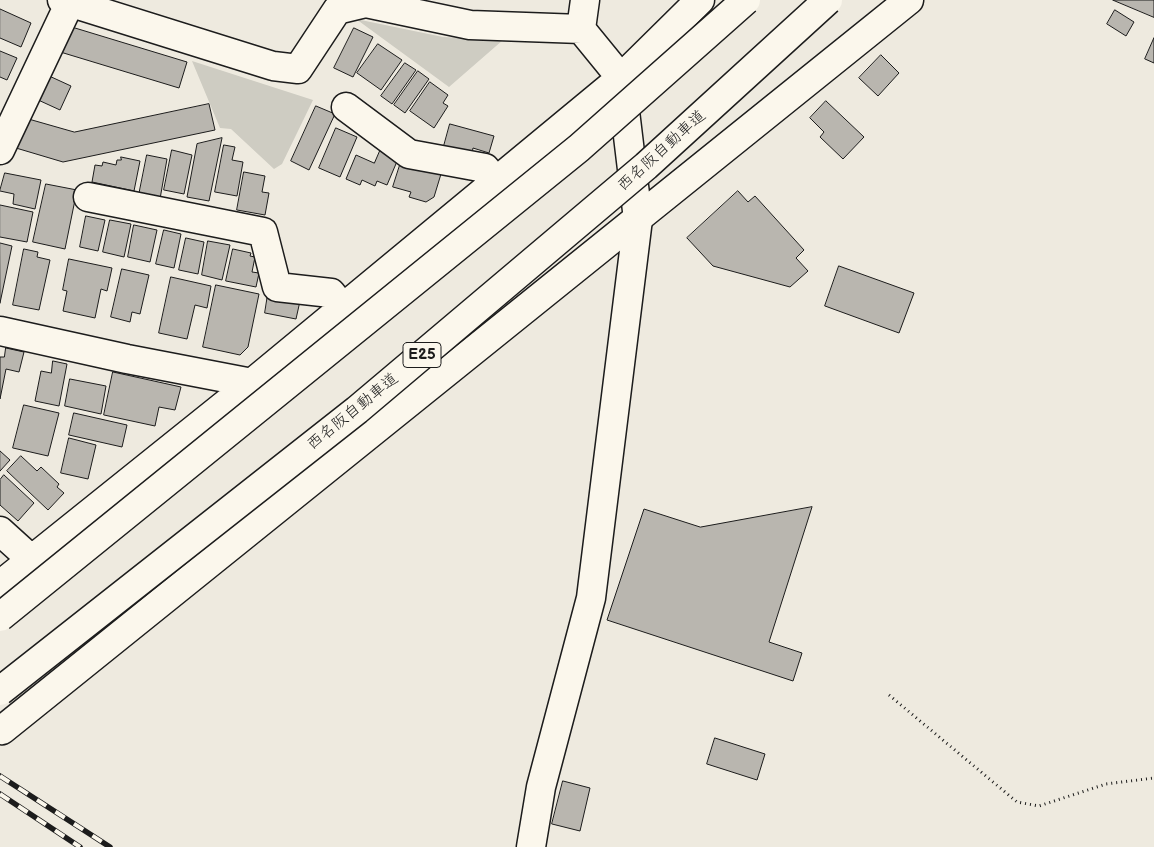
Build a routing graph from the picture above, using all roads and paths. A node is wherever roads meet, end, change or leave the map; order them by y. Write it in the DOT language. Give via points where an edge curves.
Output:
graph roads {
  1 [pos="585,0"];
  2 [pos="700,0"];
  3 [pos="746,0"];
  4 [pos="828,0"];
  5 [pos="909,0"];
  6 [pos="67,1"];
  7 [pos="581,29"];
  8 [pos="621,78"];
  9 [pos="346,107"];
  10 [pos="0,150"];
  11 [pos="496,181"];
  12 [pos="88,197"];
  13 [pos="638,219"];
  14 [pos="343,308"];
  15 [pos="0,331"];
  16 [pos="252,384"];
  17 [pos="0,531"];
  18 [pos="32,560"];
  19 [pos="0,585"];
  20 [pos="0,617"];
  21 [pos="0,690"];
  22 [pos="888,695"];
  23 [pos="0,729"];
  24 [pos="1154,778"];
  25 [pos="531,847"];
  1 -- 7 [label="main road"];
  2 -- 8 [label="main road"];
  3 -- 20 [label="main road, bridge" via="579,148"];
  4 -- 21 [label="main road, 西名阪自動車道 / E25, bridge" via="646,166 357,410"];
  5 -- 13 [label="main road"];
  6 -- 7 [label="main road" via="273,66 298,69 337,10 366,3 470,25"];
  6 -- 10 [label="main road"];
  7 -- 8 [label="main road"];
  8 -- 11 [label="main road"];
  8 -- 13 [label="main road"];
  9 -- 11 [label="main road" via="409,154 485,168"];
  11 -- 14 [label="main road"];
  12 -- 14 [label="main road" via="263,232 277,287 331,293"];
  13 -- 23 [label="main road"];
  13 -- 25 [label="main road" via="590,598 542,787"];
  14 -- 16 [label="main road"];
  15 -- 16 [label="main road"];
  16 -- 18 [label="main road"];
  17 -- 18 [label="main road"];
  18 -- 19 [label="main road"];
  22 -- 24 [label="path" via="1017,802 1039,806 1106,784"];
}
